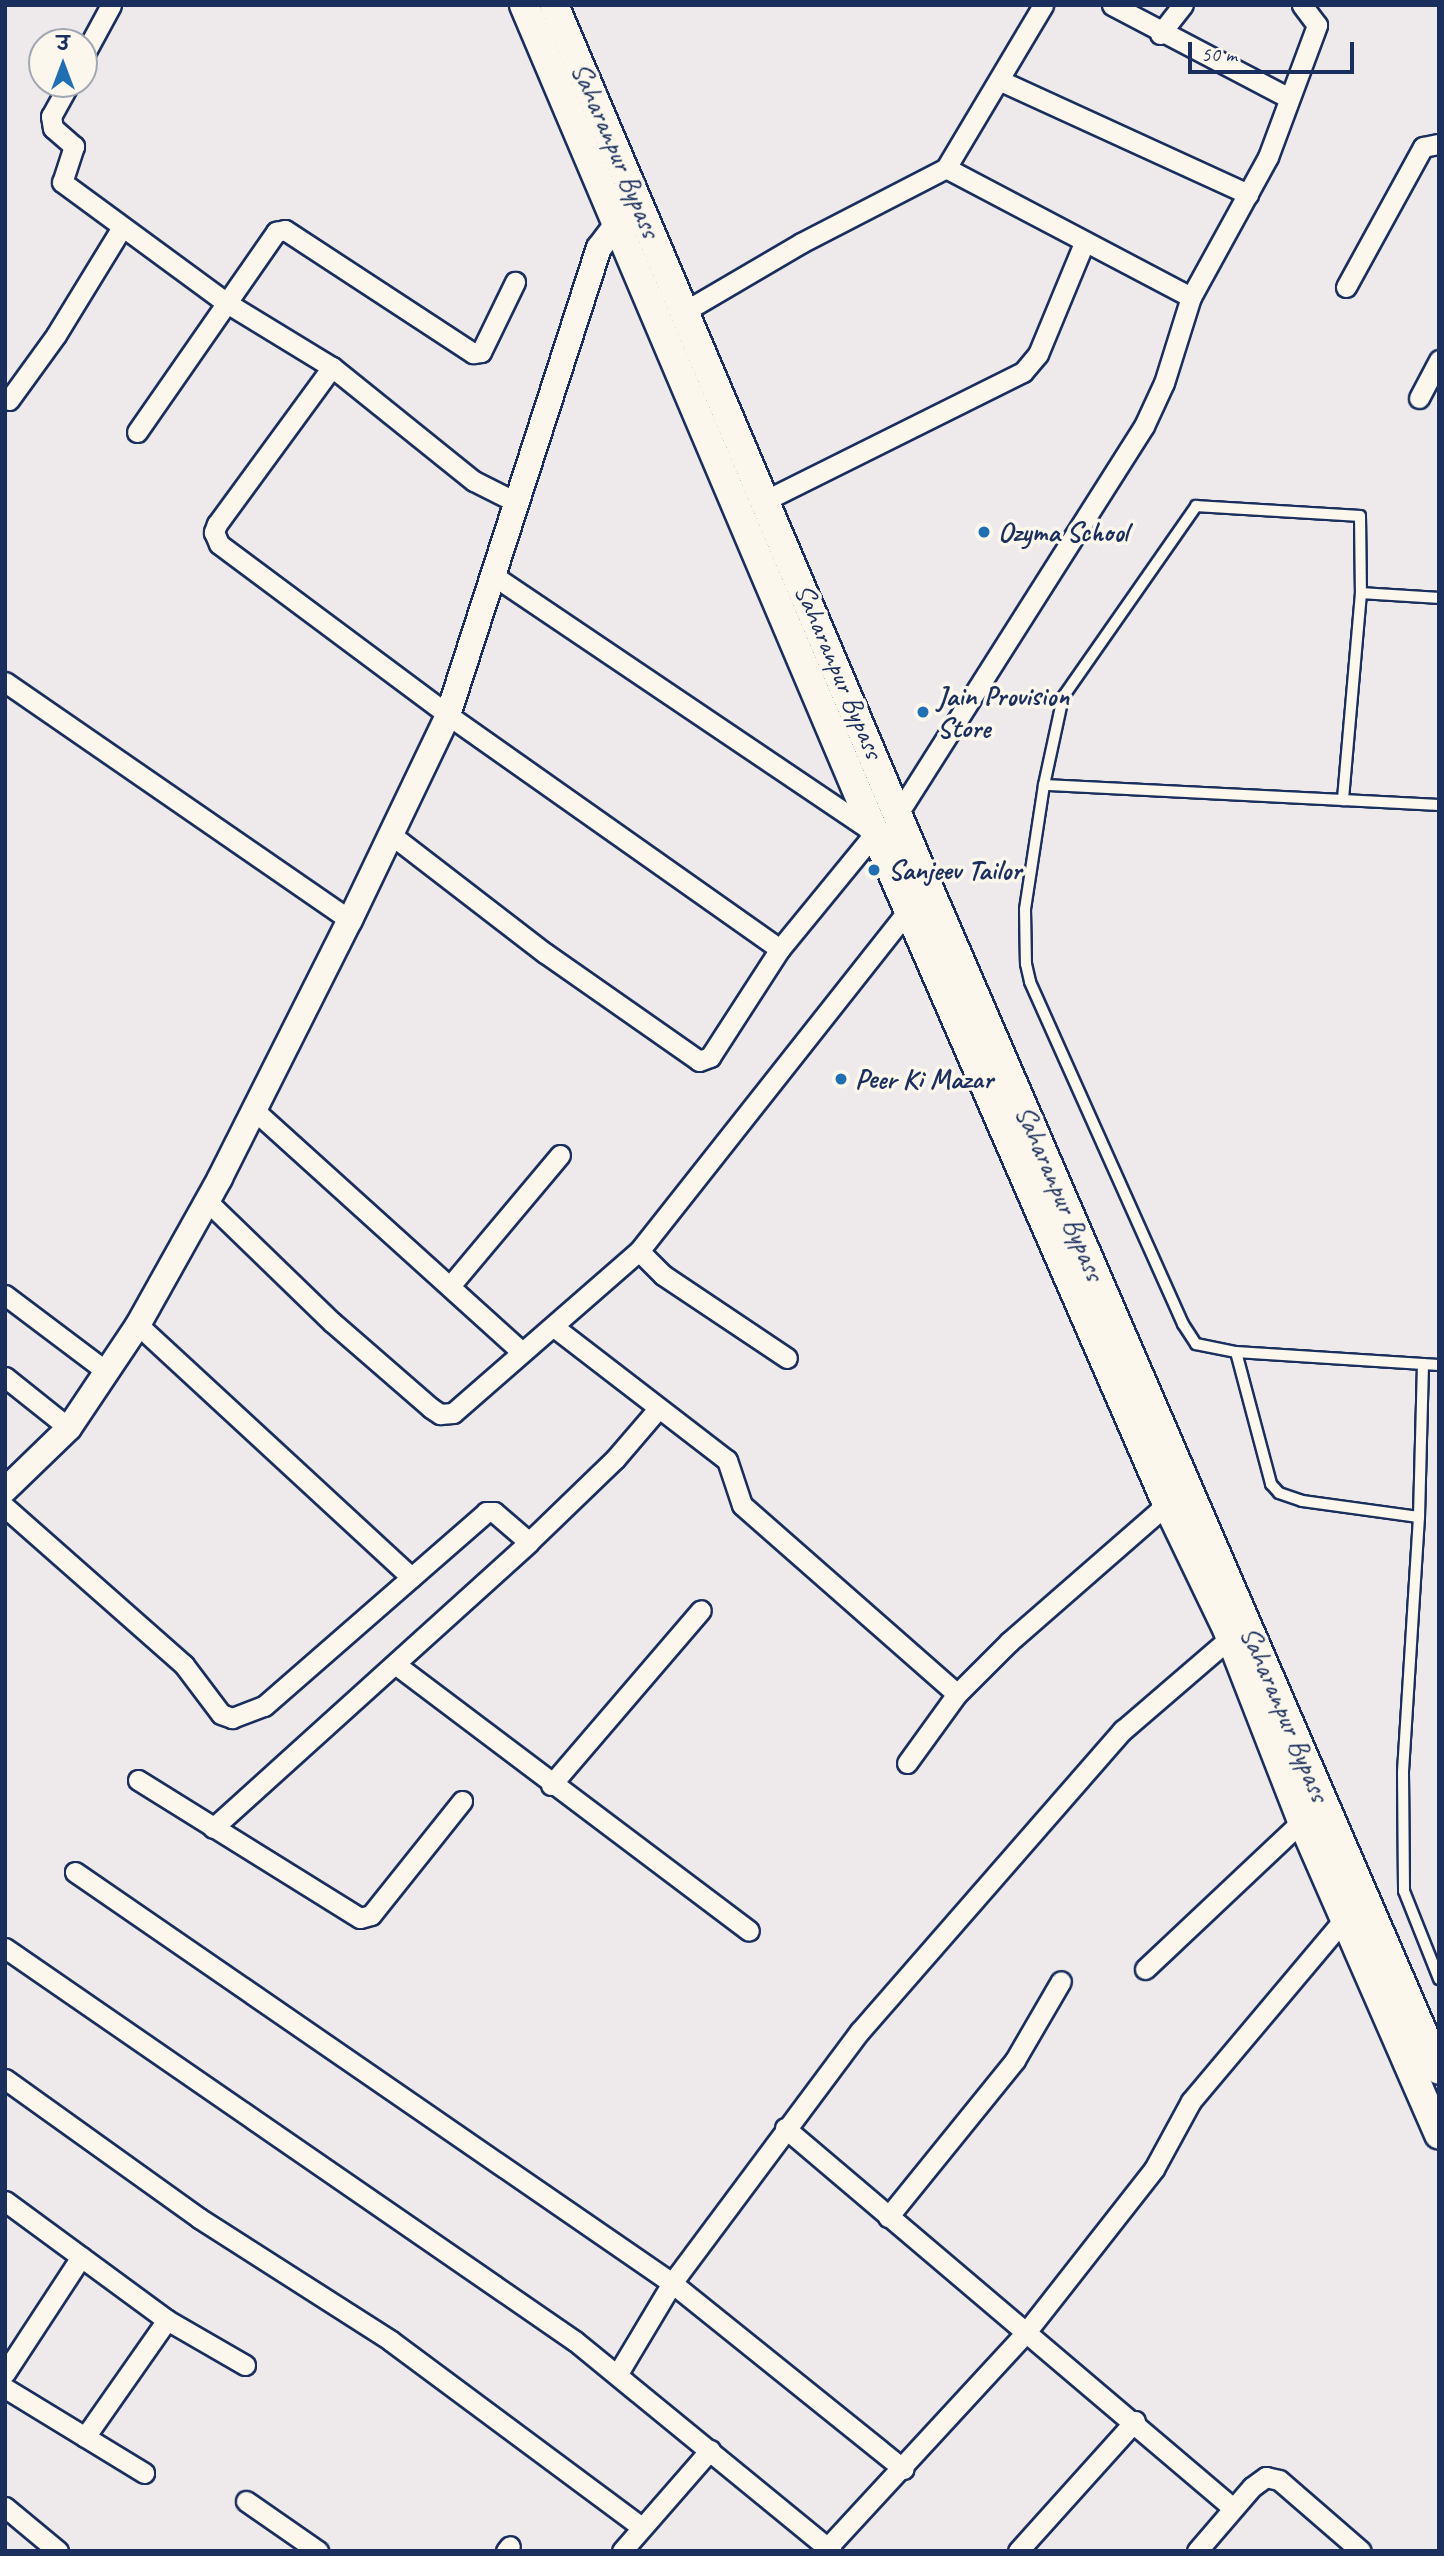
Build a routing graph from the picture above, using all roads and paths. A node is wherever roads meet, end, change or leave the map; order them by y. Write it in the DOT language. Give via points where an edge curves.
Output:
graph roads {
  1 [pos="111,5"];
  2 [pos="524,5"];
  3 [pos="554,5"];
  4 [pos="1043,5"];
  5 [pos="1112,5"];
  6 [pos="1183,5"];
  7 [pos="1302,5"];
  8 [pos="98,29"];
  9 [pos="1160,34"];
  10 [pos="1001,81"];
  11 [pos="1289,97"];
  12 [pos="61,98"];
  13 [pos="1439,144"];
  14 [pos="946,168"];
  15 [pos="1248,194"];
  16 [pos="629,219"];
  17 [pos="121,229"];
  18 [pos="1084,243"];
  19 [pos="515,282"];
  20 [pos="1346,286"];
  21 [pos="1191,297"];
  22 [pos="227,303"];
  23 [pos="687,310"];
  24 [pos="1439,360"];
  25 [pos="332,367"];
  26 [pos="1419,398"];
  27 [pos="9,400"];
  28 [pos="137,432"];
  29 [pos="514,500"];
  30 [pos="766,500"];
  31 [pos="493,575"];
  32 [pos="1361,593"];
  33 [pos="1439,598"];
  34 [pos="5,682"];
  35 [pos="448,715"];
  36 [pos="1044,785"];
  37 [pos="1343,800"];
  38 [pos="1439,805"];
  39 [pos="900,812"];
  40 [pos="389,833"];
  41 [pos="875,833"];
  42 [pos="910,908"];
  43 [pos="350,920"];
  44 [pos="780,949"];
  45 [pos="254,1110"];
  46 [pos="560,1155"];
  47 [pos="208,1202"];
  48 [pos="639,1251"];
  49 [pos="450,1286"];
  50 [pos="5,1294"];
  51 [pos="138,1325"];
  52 [pos="554,1327"];
  53 [pos="521,1351"];
  54 [pos="1236,1352"];
  55 [pos="787,1358"];
  56 [pos="1423,1364"];
  57 [pos="1439,1365"];
  58 [pos="107,1372"];
  59 [pos="5,1377"];
  60 [pos="657,1410"];
  61 [pos="69,1427"];
  62 [pos="5,1490"];
  63 [pos="1167,1504"];
  64 [pos="5,1507"];
  65 [pos="1419,1517"];
  66 [pos="529,1542"];
  67 [pos="411,1577"];
  68 [pos="701,1610"];
  69 [pos="1231,1637"];
  70 [pos="395,1664"];
  71 [pos="957,1694"];
  72 [pos="907,1763"];
  73 [pos="138,1780"];
  74 [pos="551,1785"];
  75 [pos="462,1801"];
  76 [pos="1301,1821"];
  77 [pos="213,1828"];
  78 [pos="75,1872"];
  79 [pos="1345,1918"];
  80 [pos="749,1931"];
  81 [pos="5,1948"];
  82 [pos="1145,1969"];
  83 [pos="1439,1979"];
  84 [pos="1061,1981"];
  85 [pos="1439,2070"];
  86 [pos="5,2079"];
  87 [pos="785,2128"];
  88 [pos="1439,2134"];
  89 [pos="5,2202"];
  90 [pos="888,2217"];
  91 [pos="81,2257"];
  92 [pos="672,2283"];
  93 [pos="167,2320"];
  94 [pos="1027,2331"];
  95 [pos="245,2364"];
  96 [pos="5,2372"];
  97 [pos="617,2375"];
  98 [pos="5,2388"];
  99 [pos="1135,2421"];
  100 [pos="86,2437"];
  101 [pos="710,2450"];
  102 [pos="903,2469"];
  103 [pos="144,2473"];
  104 [pos="246,2501"];
  105 [pos="5,2507"];
  106 [pos="1233,2508"];
  107 [pos="641,2527"];
  108 [pos="830,2549"];
  109 [pos="58,2551"];
  110 [pos="318,2551"];
  111 [pos="622,2551"];
  112 [pos="1018,2551"];
  113 [pos="1197,2551"];
  114 [pos="1361,2551"];
  1 -- 8 [label="street"];
  2 -- 16 [label="main road"];
  3 -- 16 [label="main road, Saharanpur Bypass"];
  4 -- 10 [label="street"];
  5 -- 9 [label="street"];
  6 -- 9 [label="street"];
  7 -- 11 [label="street" via="1317,25"];
  9 -- 11 [label="street"];
  10 -- 14 [label="street"];
  10 -- 15 [label="street"];
  11 -- 15 [label="street" via="1268,157"];
  12 -- 17 [label="street" via="51,116 53,128 74,146 62,182"];
  13 -- 20 [label="street" via="1423,148"];
  14 -- 18 [label="street"];
  14 -- 23 [label="street" via="801,243"];
  15 -- 21 [label="street"];
  16 -- 23 [label="main road, Saharanpur Bypass"];
  16 -- 29 [label="street" via="599,248"];
  16 -- 41 [label="main road"];
  17 -- 22 [label="street"];
  17 -- 27 [label="street" via="56,335"];
  18 -- 21 [label="street"];
  18 -- 30 [label="street" via="1038,354 1023,372"];
  19 -- 22 [label="street" via="481,352 473,353 285,230 270,238"];
  21 -- 39 [label="street" via="1164,383 1144,426"];
  22 -- 25 [label="street"];
  22 -- 28 [label="street"];
  23 -- 30 [label="main road, Saharanpur Bypass"];
  24 -- 26 [label="street"];
  25 -- 29 [label="street" via="474,481"];
  25 -- 35 [label="street" via="217,524 215,538"];
  29 -- 31 [label="street"];
  30 -- 39 [label="main road, Saharanpur Bypass"];
  31 -- 35 [label="street"];
  31 -- 41 [label="street"];
  32 -- 33 [label="lane"];
  32 -- 36 [label="lane" via="1360,516 1196,506 1063,697"];
  32 -- 37 [label="lane"];
  34 -- 43 [label="street"];
  35 -- 40 [label="street"];
  35 -- 44 [label="street"];
  36 -- 37 [label="lane"];
  36 -- 54 [label="lane" via="1025,909 1030,982 1189,1338 1196,1344"];
  37 -- 38 [label="lane"];
  39 -- 85 [label="main road, Saharanpur Bypass" via="934,902"];
  40 -- 43 [label="street"];
  40 -- 44 [label="street" via="472,900 691,1058 710,1057"];
  41 -- 42 [label="main road"];
  41 -- 44 [label="street"];
  42 -- 48 [label="street"];
  42 -- 63 [label="main road"];
  43 -- 45 [label="street"];
  45 -- 47 [label="street"];
  45 -- 49 [label="street"];
  46 -- 49 [label="street"];
  47 -- 51 [label="street"];
  47 -- 53 [label="street" via="332,1322 440,1414 453,1412"];
  48 -- 52 [label="street"];
  48 -- 55 [label="street" via="663,1275"];
  49 -- 53 [label="street"];
  50 -- 58 [label="street"];
  51 -- 58 [label="street"];
  51 -- 67 [label="street"];
  52 -- 53 [label="street"];
  52 -- 60 [label="street"];
  54 -- 56 [label="lane"];
  54 -- 65 [label="lane" via="1272,1484 1279,1493 1301,1501"];
  56 -- 57 [label="lane"];
  56 -- 65 [label="lane"];
  58 -- 61 [label="street"];
  59 -- 61 [label="street"];
  60 -- 66 [label="street" via="615,1459"];
  60 -- 71 [label="street" via="727,1460 742,1505"];
  61 -- 62 [label="street"];
  63 -- 69 [label="main road"];
  63 -- 71 [label="street" via="1009,1642"];
  64 -- 67 [label="street" via="184,1665 221,1714 232,1718 264,1706"];
  65 -- 83 [label="lane" via="1402,1773 1404,1891"];
  66 -- 67 [label="street" via="489,1510"];
  66 -- 70 [label="street"];
  68 -- 74 [label="street"];
  69 -- 76 [label="main road"];
  69 -- 87 [label="street" via="1123,1730 860,2031"];
  70 -- 74 [label="street"];
  70 -- 77 [label="street"];
  71 -- 72 [label="street"];
  73 -- 77 [label="street"];
  74 -- 80 [label="street"];
  75 -- 77 [label="street" via="365,1918"];
  76 -- 79 [label="main road"];
  76 -- 82 [label="street"];
  78 -- 92 [label="street"];
  79 -- 88 [label="main road"];
  79 -- 94 [label="street" via="1191,2101 1154,2169"];
  81 -- 97 [label="street" via="575,2341"];
  84 -- 90 [label="street" via="1014,2060"];
  86 -- 107 [label="street" via="199,2218 391,2341"];
  87 -- 90 [label="street"];
  87 -- 92 [label="street"];
  89 -- 91 [label="street"];
  90 -- 94 [label="street"];
  91 -- 93 [label="street"];
  91 -- 96 [label="street"];
  92 -- 97 [label="street"];
  92 -- 102 [label="street"];
  93 -- 95 [label="street"];
  93 -- 100 [label="street"];
  94 -- 99 [label="street"];
  94 -- 102 [label="street"];
  97 -- 101 [label="street"];
  98 -- 100 [label="street"];
  99 -- 106 [label="street"];
  99 -- 112 [label="street"];
  100 -- 103 [label="street"];
  101 -- 107 [label="street"];
  101 -- 108 [label="street"];
  102 -- 108 [label="street"];
  104 -- 110 [label="street"];
  105 -- 109 [label="street"];
  106 -- 113 [label="street"];
  106 -- 114 [label="street" via="1258,2480 1270,2477"];
  107 -- 111 [label="street"];
}
